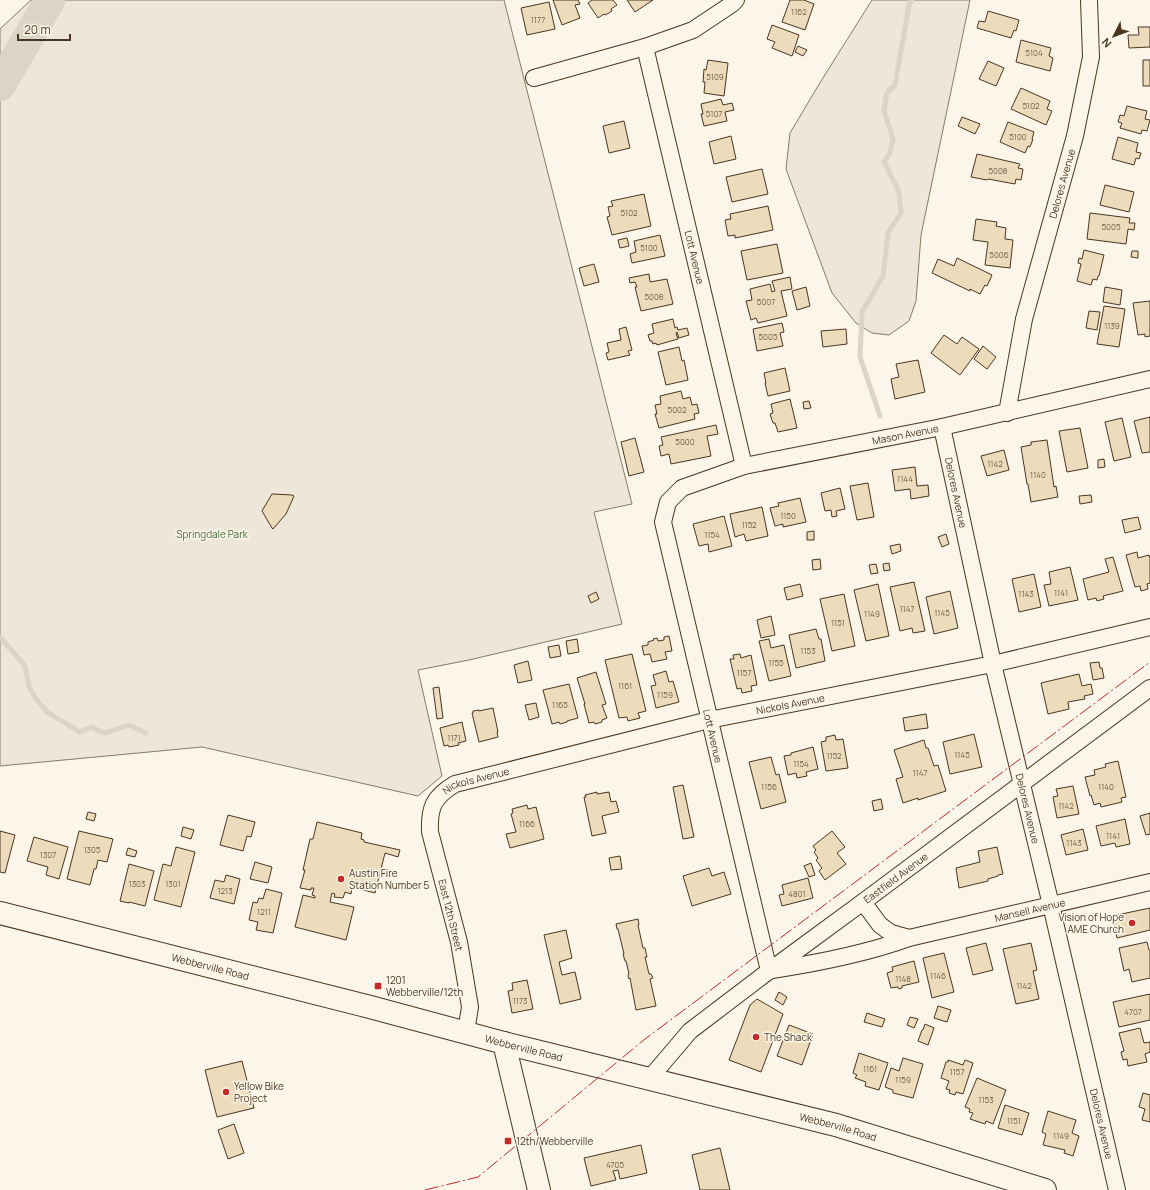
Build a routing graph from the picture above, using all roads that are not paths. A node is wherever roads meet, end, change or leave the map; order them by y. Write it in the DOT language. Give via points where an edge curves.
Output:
graph roads {
  1 [pos="736,0"];
  2 [pos="1089,0"];
  3 [pos="645,47"];
  4 [pos="534,78"];
  5 [pos="1150,379"];
  6 [pos="1007,413"];
  7 [pos="942,427"];
  8 [pos="744,466"];
  9 [pos="668,502"];
  10 [pos="1150,627"];
  11 [pos="993,664"];
  12 [pos="1150,688"];
  13 [pos="709,720"];
  14 [pos="1022,784"];
  15 [pos="437,799"];
  16 [pos="1150,882"];
  17 [pos="863,902"];
  18 [pos="1051,905"];
  19 [pos="0,913"];
  20 [pos="909,938"];
  21 [pos="769,971"];
  22 [pos="466,1032"];
  23 [pos="504,1043"];
  24 [pos="650,1078"];
  25 [pos="539,1190"];
  26 [pos="1045,1190"];
  27 [pos="1117,1190"];
  1 -- 3 [label="street" via="693,30"];
  2 -- 6 [label="street, Delores Avenue" via="1090,57 1075,136 1024,319"];
  3 -- 4 [label="street"];
  3 -- 8 [label="street, Lott Avenue"];
  5 -- 6 [label="street, Mason Avenue"];
  6 -- 7 [label="street, Mason Avenue"];
  7 -- 8 [label="street, Mason Avenue"];
  7 -- 11 [label="street, Delores Avenue"];
  8 -- 9 [label="street, Mason Avenue" via="682,488"];
  9 -- 13 [label="street, Lott Avenue" via="663,522"];
  10 -- 11 [label="street, Nickols Avenue"];
  11 -- 13 [label="street, Nickols Avenue"];
  11 -- 14 [label="street, Delores Avenue"];
  12 -- 14 [label="street, Eastfield Avenue"];
  13 -- 15 [label="street, Nickols Avenue" via="455,784"];
  13 -- 21 [label="street, Lott Avenue"];
  14 -- 17 [label="street, Eastfield Avenue"];
  14 -- 18 [label="street, Delores Avenue"];
  15 -- 22 [label="street, East 12th Street" via="429,819 430,832 462,956 470,1007"];
  16 -- 18 [label="street, Mansell Avenue"];
  17 -- 20 [label="street, Mansell Avenue" via="880,925 891,933"];
  17 -- 21 [label="street, Eastfield Avenue"];
  18 -- 20 [label="street, Mansell Avenue"];
  18 -- 27 [label="street, Delores Avenue"];
  19 -- 22 [label="street, Webberville Road"];
  20 -- 21 [label="street, Mansell Avenue" via="805,965"];
  21 -- 24 [label="street, Eastfield Avenue" via="690,1031"];
  22 -- 23 [label="street, Webberville Road"];
  23 -- 24 [label="street, Webberville Road"];
  23 -- 25 [label="street"];
  24 -- 26 [label="street, Webberville Road" via="836,1125"];
}
